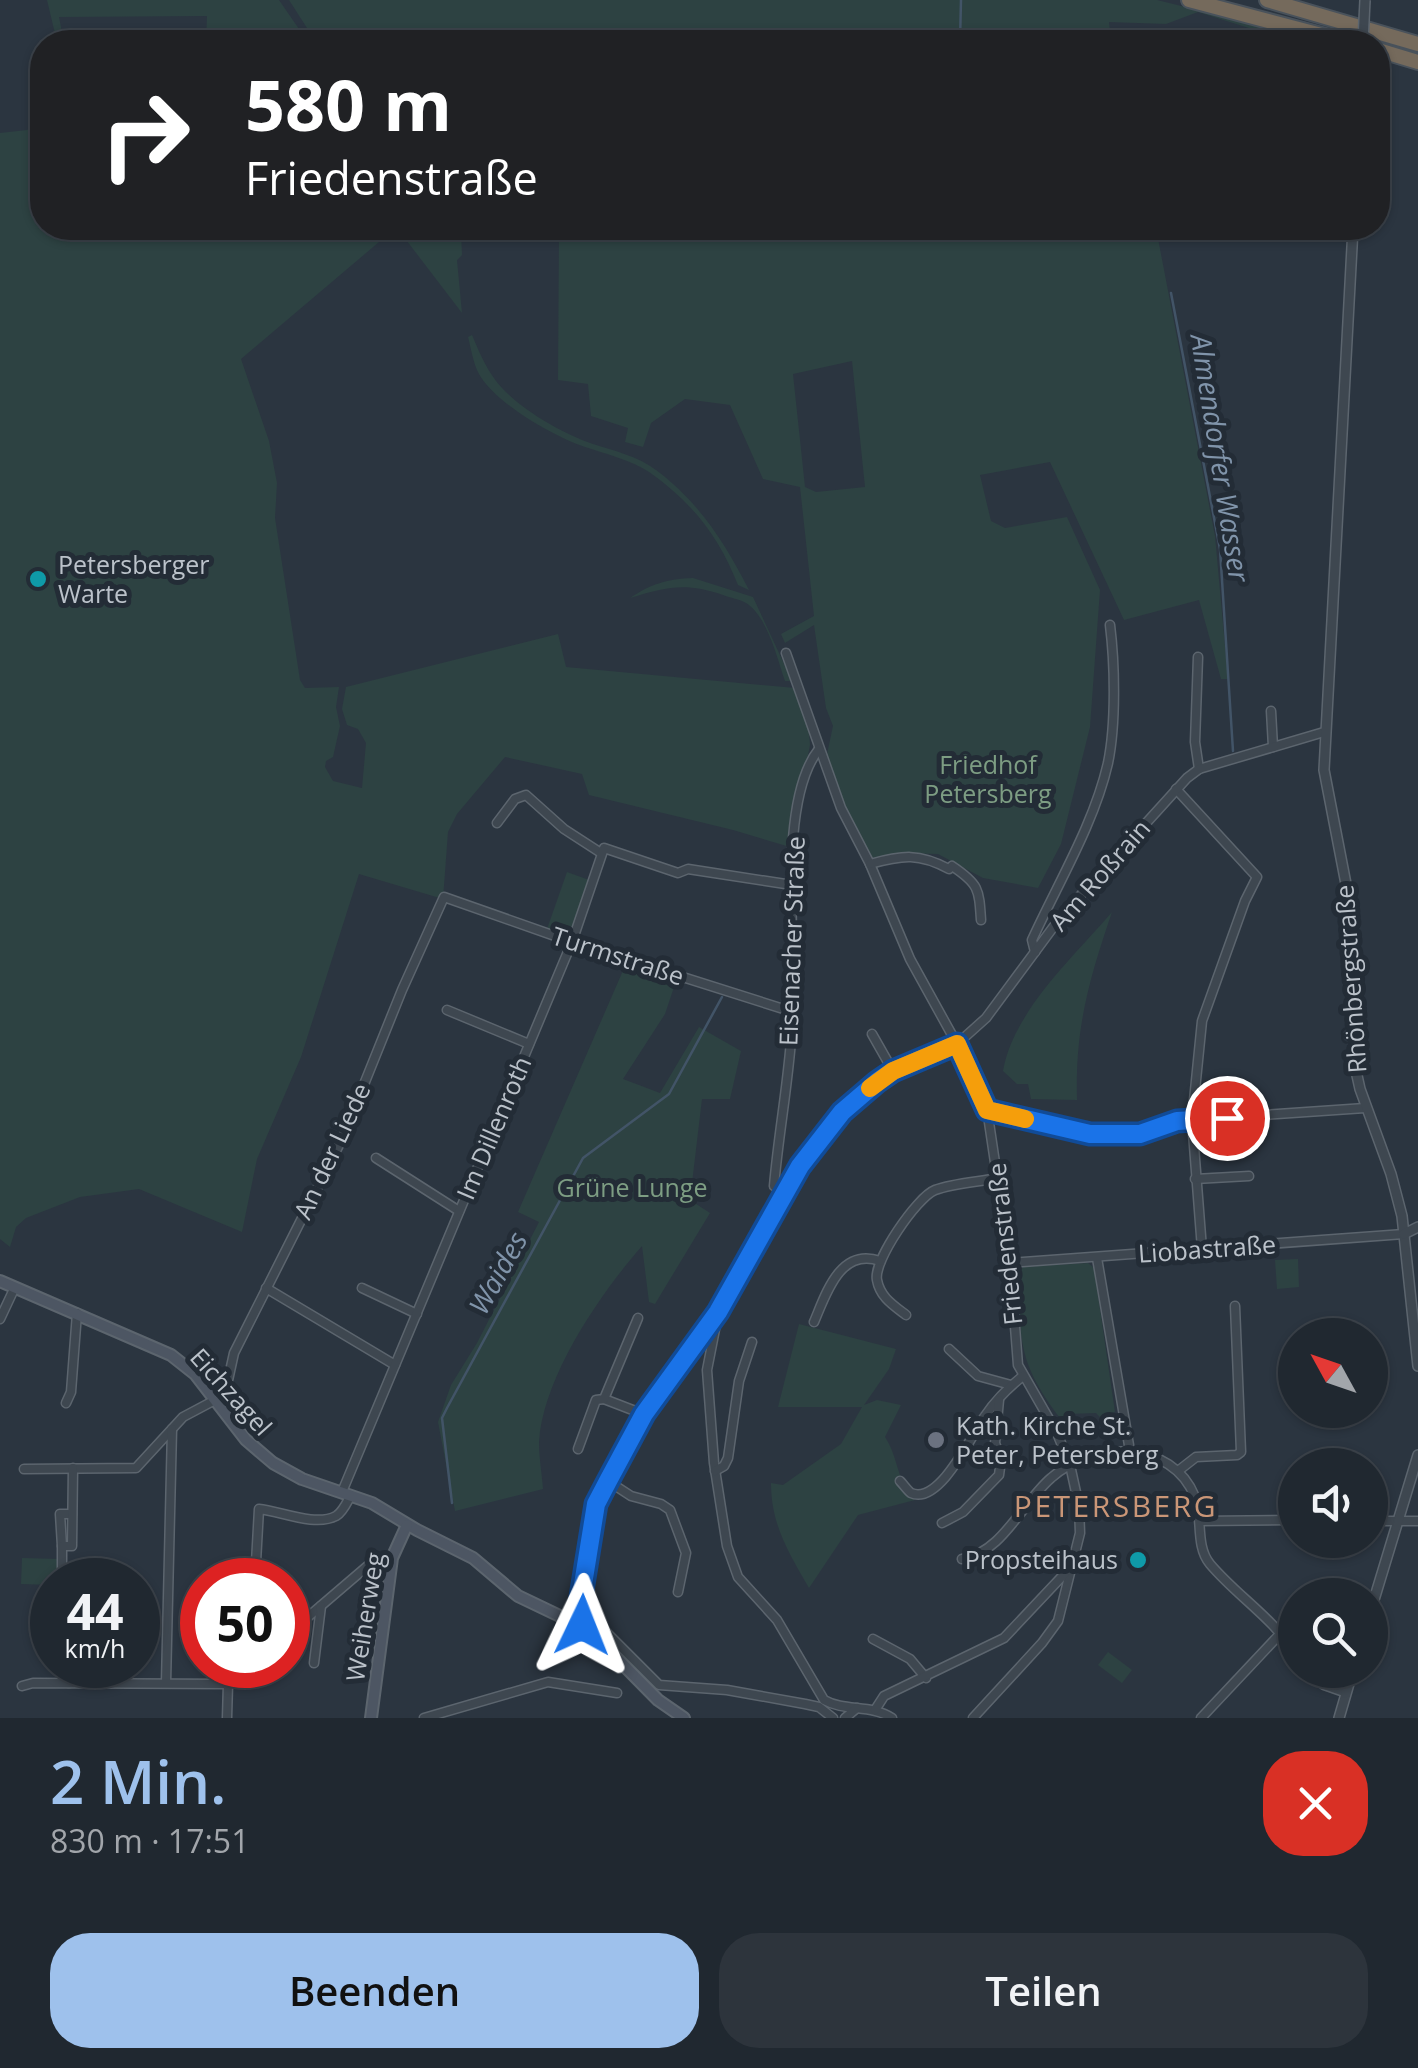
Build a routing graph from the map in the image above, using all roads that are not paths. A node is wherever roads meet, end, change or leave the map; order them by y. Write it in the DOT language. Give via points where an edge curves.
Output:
graph roads {
  1 [pos="1189,0"];
  2 [pos="1267,0"];
  3 [pos="1365,0"];
  4 [pos="1303,30"];
  5 [pos="1363,30"];
  6 [pos="1370,30"];
  7 [pos="1390,36"];
  8 [pos="1418,44"];
  9 [pos="1390,54"];
  10 [pos="1418,62"];
  11 [pos="1352,240"];
  12 [pos="1110,625"];
  13 [pos="786,653"];
  14 [pos="1198,657"];
  15 [pos="1271,710"];
  16 [pos="1324,732"];
  17 [pos="1274,746"];
  18 [pos="819,748"];
  19 [pos="1199,768"];
  20 [pos="1176,789"];
  21 [pos="497,823"];
  22 [pos="602,853"];
  23 [pos="870,864"];
  24 [pos="792,885"];
  25 [pos="444,897"];
  26 [pos="980,920"];
  27 [pos="572,942"];
  28 [pos="1035,952"];
  29 [pos="447,1010"];
  30 [pos="793,1012"];
  31 [pos="872,1034"];
  32 [pos="529,1044"];
  33 [pos="957,1044"];
  34 [pos="893,1071"];
  35 [pos="1366,1108"];
  36 [pos="987,1110"];
  37 [pos="1192,1120"];
  38 [pos="376,1158"];
  39 [pos="1249,1176"];
  40 [pos="998,1178"];
  41 [pos="1196,1178"];
  42 [pos="784,1192"];
  43 [pos="459,1211"];
  44 [pos="1418,1228"];
  45 [pos="1404,1234"];
  46 [pos="1202,1250"];
  47 [pos="1097,1258"];
  48 [pos="880,1261"];
  49 [pos="1010,1262"];
  50 [pos="0,1281"];
  51 [pos="15,1287"];
  52 [pos="266,1288"];
  53 [pos="362,1288"];
  54 [pos="1235,1306"];
  55 [pos="718,1312"];
  56 [pos="78,1313"];
  57 [pos="417,1314"];
  58 [pos="906,1315"];
  59 [pos="0,1318"];
  60 [pos="638,1318"];
  61 [pos="814,1322"];
  62 [pos="752,1342"];
  63 [pos="949,1349"];
  64 [pos="395,1365"];
  65 [pos="1418,1366"];
  66 [pos="1023,1376"];
  67 [pos="1011,1385"];
  68 [pos="604,1399"];
  69 [pos="999,1400"];
  70 [pos="216,1401"];
  71 [pos="66,1403"];
  72 [pos="644,1414"];
  73 [pos="172,1428"];
  74 [pos="578,1449"];
  75 [pos="1130,1450"];
  76 [pos="1418,1455"];
  77 [pos="1070,1465"];
  78 [pos="74,1468"];
  79 [pos="24,1469"];
  80 [pos="715,1471"];
  81 [pos="1178,1471"];
  82 [pos="608,1481"];
  83 [pos="900,1481"];
  84 [pos="346,1493"];
  85 [pos="1278,1520"];
  86 [pos="1200,1521"];
  87 [pos="1388,1521"];
  88 [pos="1397,1521"];
  89 [pos="1418,1521"];
  90 [pos="942,1523"];
  91 [pos="407,1525"];
  92 [pos="62,1558"];
  93 [pos="256,1558"];
  94 [pos="392,1558"];
  95 [pos="962,1559"];
  96 [pos="1072,1564"];
  97 [pos="1380,1578"];
  98 [pos="678,1592"];
  99 [pos="581,1601"];
  100 [pos="321,1606"];
  101 [pos="310,1615"];
  102 [pos="574,1620"];
  103 [pos="1278,1630"];
  104 [pos="1278,1636"];
  105 [pos="874,1639"];
  106 [pos="314,1663"];
  107 [pos="926,1678"];
  108 [pos="30,1683"];
  109 [pos="160,1683"];
  110 [pos="166,1683"];
  111 [pos="180,1683"];
  112 [pos="22,1686"];
  113 [pos="228,1688"];
  114 [pos="1331,1688"];
  115 [pos="1345,1688"];
  116 [pos="1344,1692"];
  117 [pos="617,1693"];
  118 [pos="857,1708"];
  119 [pos="875,1710"];
  120 [pos="227,1718"];
  121 [pos="371,1718"];
  122 [pos="424,1718"];
  123 [pos="684,1718"];
  124 [pos="832,1718"];
  125 [pos="845,1718"];
  126 [pos="892,1718"];
  127 [pos="973,1718"];
  128 [pos="1201,1718"];
  129 [pos="1339,1718"];
  1 -- 4 [label="highway"];
  2 -- 6 [label="highway"];
  3 -- 5 [label="street, bridge"];
  7 -- 8 [label="highway"];
  9 -- 10 [label="highway"];
  11 -- 16 [label="street, Rhönbergstraße"];
  12 -- 28 [label="street" via="1107,768 1032,940"];
  13 -- 18 [label="street, Friedenstraße"];
  14 -- 19 [label="street"];
  15 -- 17 [label="street"];
  16 -- 17 [label="street, Am Roßrain"];
  16 -- 35 [label="street, Rhönbergstraße" via="1327,794 1352,915 1353,1050"];
  17 -- 19 [label="street, Am Roßrain"];
  18 -- 23 [label="street, Friedenstraße"];
  18 -- 24 [label="street, Eisenacher Straße" via="804,772"];
  19 -- 20 [label="street, Am Roßrain"];
  20 -- 28 [label="street, Am Roßrain"];
  20 -- 37 [label="street" via="1257,877 1202,1021"];
  21 -- 22 [label="street" via="526,795"];
  22 -- 24 [label="street" via="604,848 678,872 688,868"];
  22 -- 27 [label="street, Im Dillenroth"];
  23 -- 26 [label="street" via="926,857 952,866 979,890"];
  23 -- 33 [label="street, Friedenstraße" via="910,959"];
  24 -- 30 [label="street, Eisenacher Straße"];
  25 -- 27 [label="street, Turmstraße"];
  25 -- 52 [label="street, An der Liede" via="342,1138"];
  27 -- 30 [label="street, Turmstraße"];
  27 -- 32 [label="street, Im Dillenroth"];
  28 -- 33 [label="street, Am Roßrain" via="986,1018"];
  29 -- 32 [label="street"];
  30 -- 42 [label="street, Eisenacher Straße" via="774,1186"];
  31 -- 34 [label="street"];
  32 -- 43 [label="street, Im Dillenroth"];
  33 -- 34 [label="street"];
  33 -- 36 [label="street, Friedenstraße"];
  34 -- 42 [label="street" via="842,1112"];
  35 -- 37 [label="street"];
  35 -- 45 [label="street, Rhönbergstraße"];
  36 -- 37 [label="street" via="1090,1134 1140,1134"];
  36 -- 40 [label="street, Friedenstraße"];
  37 -- 41 [label="street"];
  38 -- 43 [label="street"];
  39 -- 41 [label="street"];
  40 -- 48 [label="street" via="927,1195"];
  40 -- 49 [label="street, Friedenstraße"];
  41 -- 46 [label="street"];
  42 -- 55 [label="street"];
  43 -- 57 [label="street, Im Dillenroth"];
  44 -- 45 [label="street"];
  45 -- 46 [label="street, Liobastraße"];
  45 -- 65 [label="street, Rhönbergstraße"];
  46 -- 47 [label="street, Liobastraße"];
  47 -- 49 [label="street, Liobastraße"];
  47 -- 75 [label="street"];
  48 -- 58 [label="street" via="882,1294"];
  48 -- 61 [label="street" via="850,1262 835,1274"];
  49 -- 66 [label="street, Friedenstraße"];
  50 -- 51 [label="main road, Eichzagel"];
  51 -- 56 [label="main road, Eichzagel"];
  51 -- 59 [label="street"];
  52 -- 64 [label="street"];
  52 -- 70 [label="street, An der Liede" via="234,1353 225,1394"];
  53 -- 57 [label="street"];
  54 -- 81 [label="street" via="1242,1452 1196,1457"];
  55 -- 72 [label="street"];
  55 -- 80 [label="street" via="707,1370"];
  56 -- 70 [label="main road, Eichzagel" via="171,1355"];
  56 -- 71 [label="street"];
  57 -- 64 [label="street, Im Dillenroth"];
  60 -- 68 [label="street"];
  62 -- 80 [label="street" via="728,1458"];
  63 -- 67 [label="street" via="978,1376"];
  64 -- 84 [label="street, Im Dillenroth"];
  66 -- 67 [label="street"];
  66 -- 77 [label="street, Friedenstraße"];
  67 -- 69 [label="street"];
  68 -- 72 [label="street"];
  68 -- 74 [label="street" via="596,1400"];
  69 -- 83 [label="street" via="962,1460 936,1484 919,1494"];
  69 -- 90 [label="street" via="999,1475 963,1512"];
  70 -- 73 [label="street"];
  70 -- 84 [label="main road, Eichzagel" via="273,1463"];
  72 -- 82 [label="street"];
  73 -- 78 [label="street" via="136,1468"];
  73 -- 110 [label="street"];
  75 -- 77 [label="street"];
  75 -- 81 [label="street"];
  76 -- 88 [label="street"];
  77 -- 95 [label="street" via="1051,1477 985,1552"];
  77 -- 96 [label="street, Friedenstraße" via="1081,1520"];
  78 -- 79 [label="street"];
  78 -- 92 [label="street" via="72,1546 62,1546"];
  80 -- 118 [label="street" via="738,1577 777,1620 821,1698"];
  81 -- 86 [label="street"];
  82 -- 98 [label="street" via="670,1510 686,1554"];
  82 -- 99 [label="street" via="596,1504"];
  84 -- 91 [label="main road, Eichzagel"];
  84 -- 93 [label="street" via="340,1512 330,1517 259,1510"];
  85 -- 86 [label="street"];
  86 -- 103 [label="street" via="1208,1562"];
  87 -- 88 [label="street"];
  88 -- 89 [label="street"];
  88 -- 97 [label="street"];
  91 -- 94 [label="main road, Weiherweg"];
  91 -- 102 [label="main road, Eichzagel" via="473,1558 526,1601"];
  94 -- 100 [label="street" via="371,1564"];
  94 -- 121 [label="main road, Weiherweg"];
  96 -- 107 [label="street" via="1004,1638"];
  96 -- 127 [label="street, Friedenstraße" via="1051,1632"];
  99 -- 102 [label="street"];
  99 -- 124 [label="street" via="659,1685 805,1704"];
  100 -- 101 [label="street"];
  100 -- 106 [label="street"];
  102 -- 123 [label="main road, Eichzagel"];
  104 -- 128 [label="street"];
  105 -- 107 [label="street" via="910,1659"];
  107 -- 119 [label="street" via="884,1696"];
  108 -- 112 [label="street"];
  109 -- 110 [label="street"];
  110 -- 111 [label="street"];
  113 -- 120 [label="street"];
  114 -- 116 [label="street"];
  115 -- 116 [label="street"];
  116 -- 129 [label="street"];
  117 -- 122 [label="street" via="548,1682"];
  118 -- 119 [label="street"];
  118 -- 125 [label="street"];
  119 -- 126 [label="street"];
}
